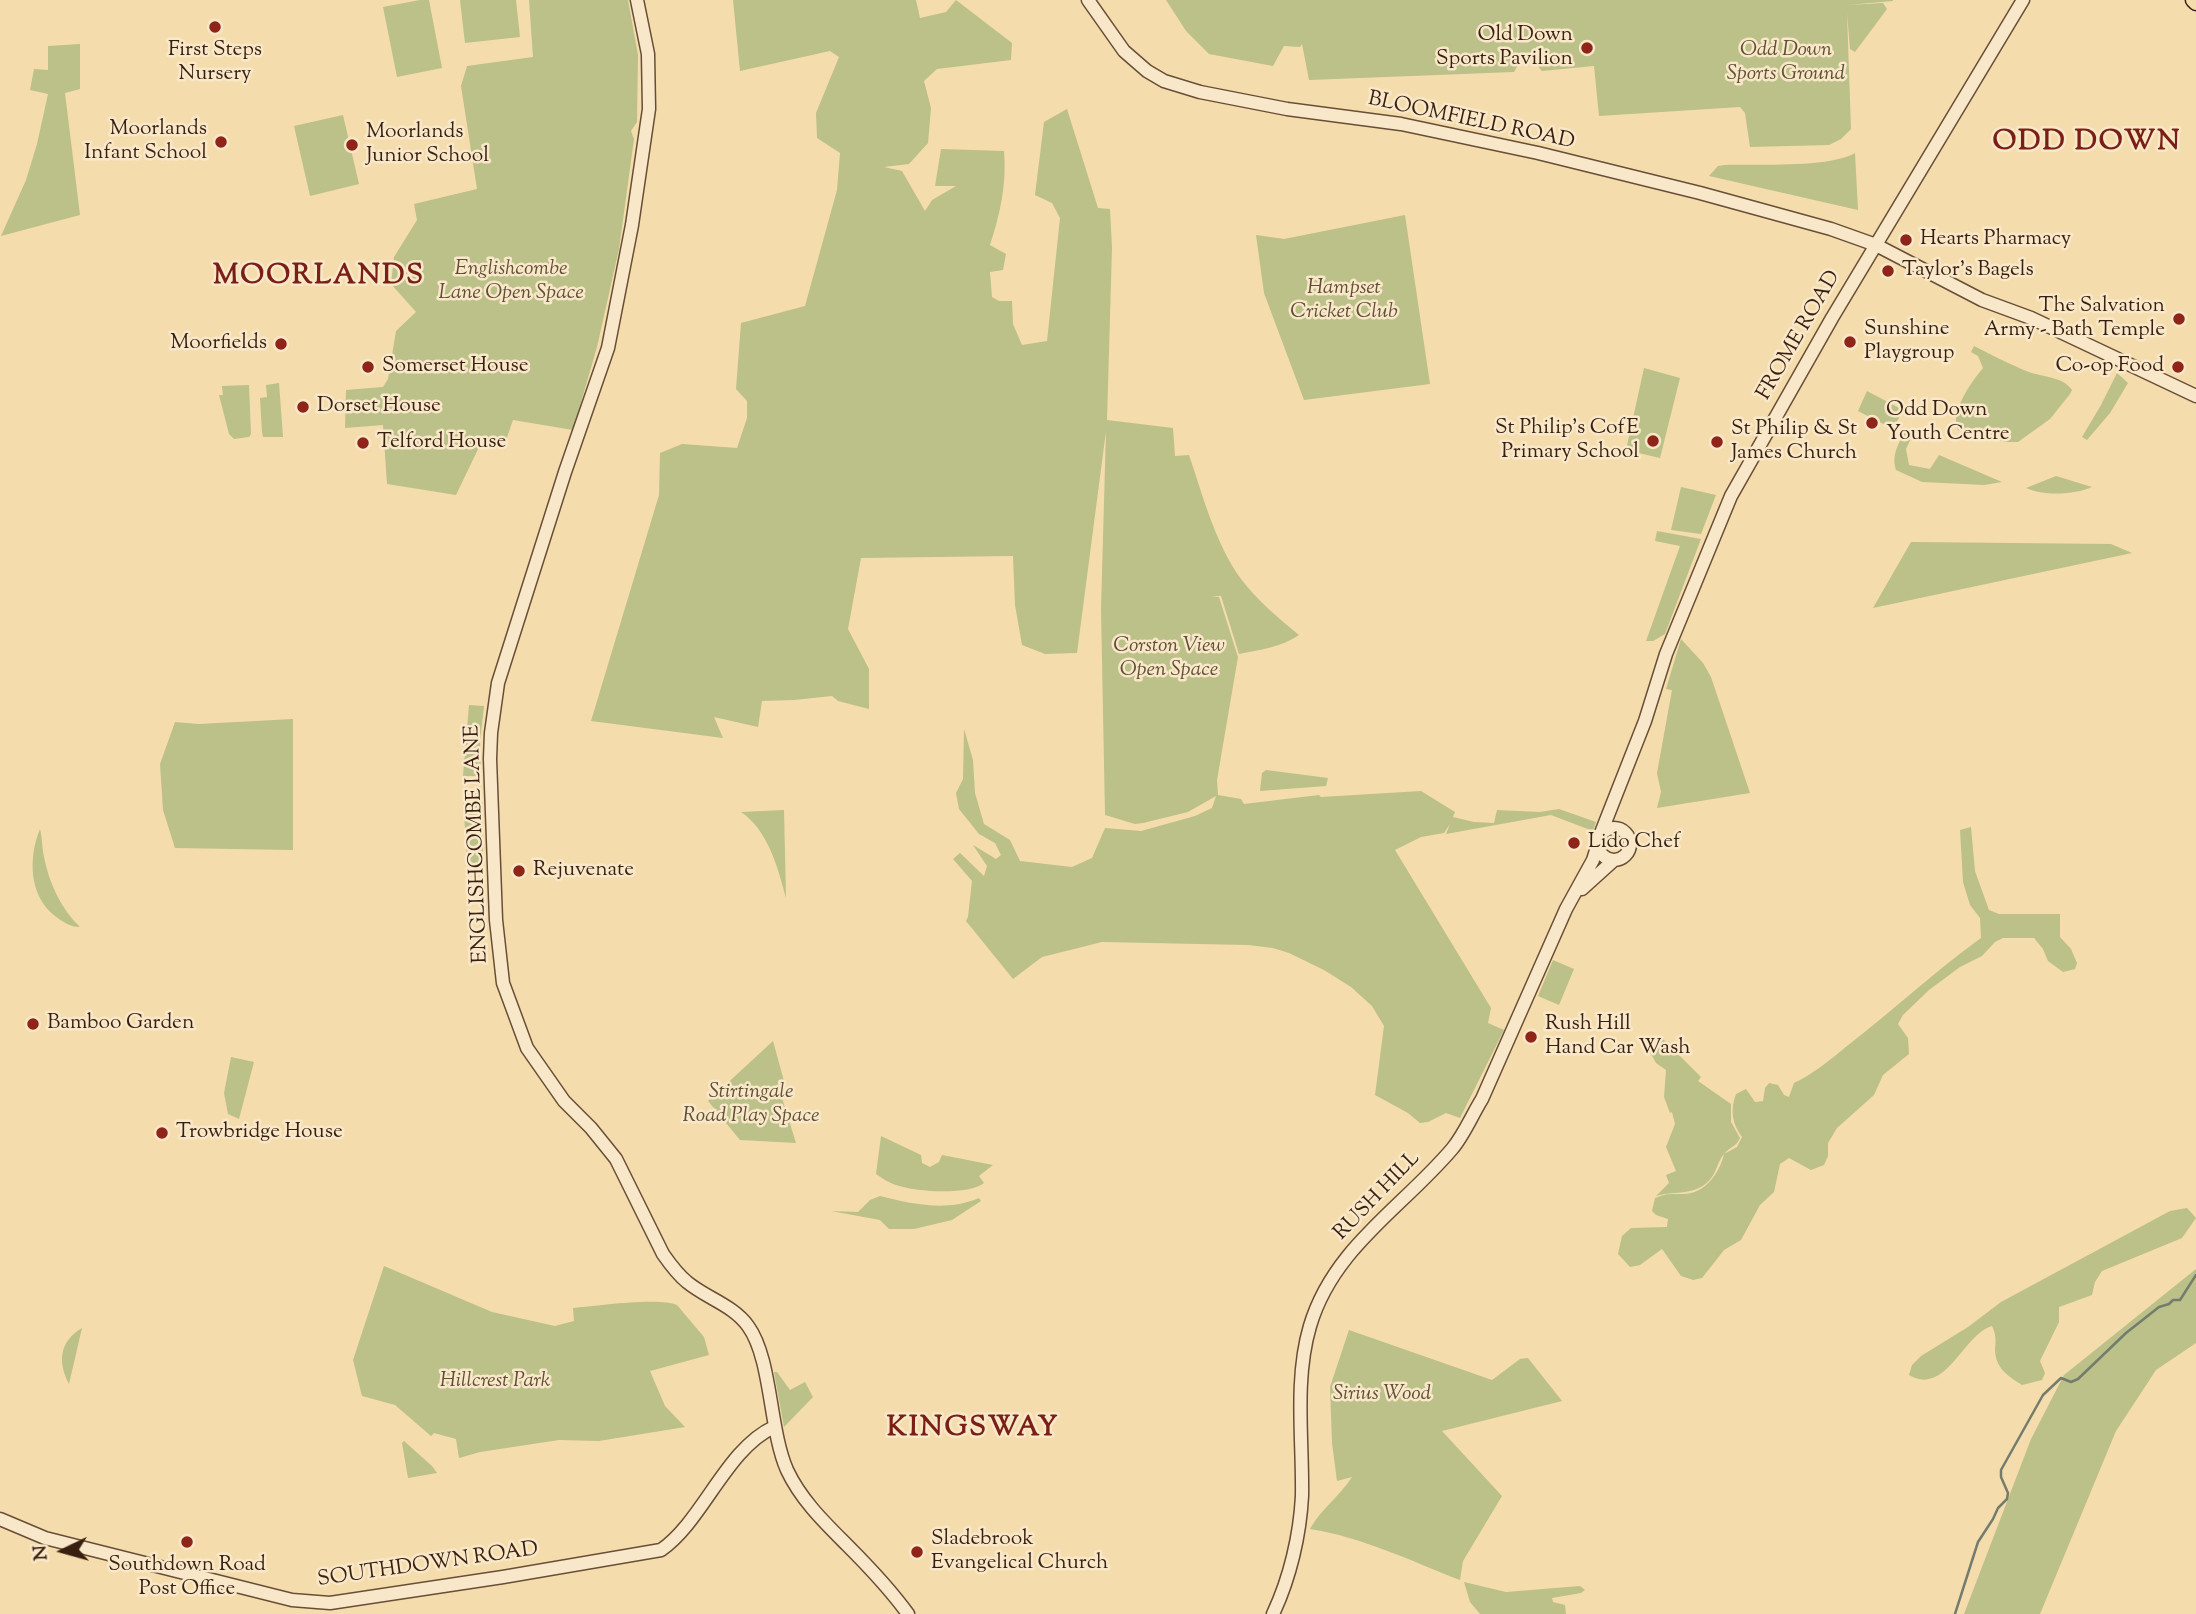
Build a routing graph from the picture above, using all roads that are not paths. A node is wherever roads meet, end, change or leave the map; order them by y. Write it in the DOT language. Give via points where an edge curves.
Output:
graph roads {
  1 [pos="637,0"];
  2 [pos="1088,0"];
  3 [pos="2023,0"];
  4 [pos="1876,245"];
  5 [pos="2196,396"];
  6 [pos="1619,787"];
  7 [pos="1615,828"];
  8 [pos="1598,841"];
  9 [pos="1612,861"];
  10 [pos="1566,909"];
  11 [pos="774,1427"];
  12 [pos="0,1519"];
  13 [pos="908,1614"];
  14 [pos="1273,1614"];
  1 -- 11 [label="street, ENGLISHCOMBE LANE" via="648,54 649,108 608,348 508,650 493,715 498,957 509,1004 527,1048 564,1101 616,1159 663,1254 688,1283 748,1326 760,1357"];
  2 -- 4 [label="street, BLOOMFIELD ROAD" via="1133,60 1179,86 1538,153 1713,196"];
  3 -- 4 [label="street, FROME ROAD"];
  4 -- 5 [label="street, BLOOMFIELD ROAD" via="1982,300 2031,318"];
  4 -- 6 [label="street, FROME ROAD" via="1731,496 1666,654"];
  6 -- 7 [label="street, FROME ROAD"];
  6 -- 8 [label="street, FROME ROAD"];
  7 -- 8 [label="street" via="1605,830"];
  7 -- 9 [label="street" via="1626,833 1631,844 1624,858"];
  8 -- 9 [label="street" via="1604,857"];
  8 -- 10 [label="street, RUSH HILL"];
  9 -- 10 [label="street, RUSH HILL"];
  10 -- 14 [label="street, RUSH HILL" via="1482,1099 1453,1148 1359,1240 1336,1270 1318,1306 1302,1369 1299,1522"];
  11 -- 12 [label="street, SOUTHDOWN ROAD" via="756,1438 661,1550 330,1603 292,1600 45,1538"];
  11 -- 13 [label="street, ENGLISHCOMBE LANE" via="796,1486"];
}
